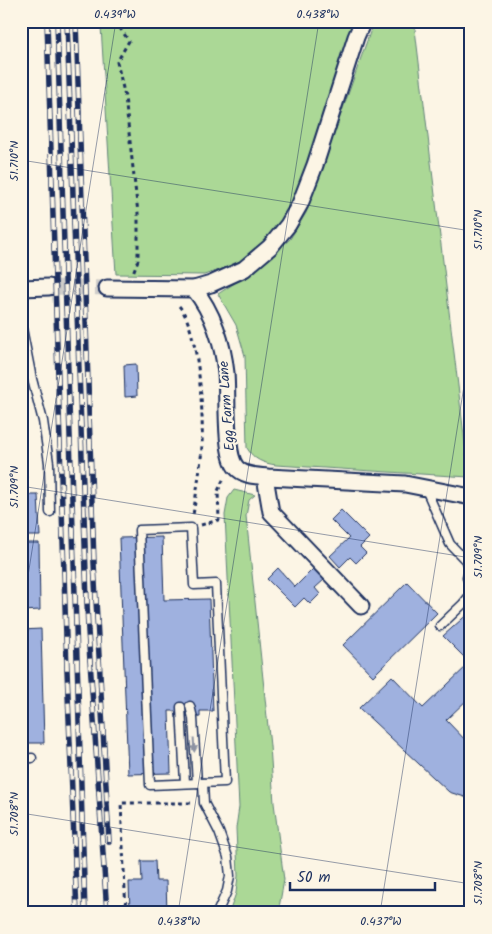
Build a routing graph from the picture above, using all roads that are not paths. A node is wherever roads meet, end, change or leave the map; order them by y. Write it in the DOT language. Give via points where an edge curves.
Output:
graph roads {
  1 [pos="363,21"];
  2 [pos="49,287"];
  3 [pos="21,288"];
  4 [pos="107,288"];
  5 [pos="194,289"];
  6 [pos="21,323"];
  7 [pos="265,477"];
  8 [pos="426,487"];
  9 [pos="471,497"];
  10 [pos="50,512"];
  11 [pos="471,566"];
  12 [pos="471,589"];
  13 [pos="471,594"];
  14 [pos="361,606"];
  15 [pos="440,626"];
  16 [pos="190,706"];
  17 [pos="181,707"];
  18 [pos="32,758"];
  19 [pos="21,759"];
  20 [pos="185,783"];
  21 [pos="200,783"];
  22 [pos="217,913"];
  1 -- 5 [label="street" via="315,165 288,225 270,247 244,269"];
  2 -- 3 [label="street"];
  4 -- 5 [label="street"];
  5 -- 7 [label="street, Egg Farm Lane" via="205,302 222,345 230,456 236,468"];
  6 -- 10 [label="lane" via="43,421 49,463"];
  7 -- 8 [label="street, Egg Farm Lane"];
  7 -- 14 [label="street" via="271,512"];
  8 -- 9 [label="street, Egg Farm Lane"];
  8 -- 11 [label="lane" via="450,544"];
  11 -- 12 [label="lane" via="467,576"];
  13 -- 15 [label="lane"];
  16 -- 21 [label="lane, one-way"];
  17 -- 20 [label="lane"];
  18 -- 19 [label="lane"];
  20 -- 21 [label="lane"];
  20 -- 21 [label="lane" via="150,785 139,530 191,528 194,585 216,584 225,782"];
  21 -- 22 [label="lane" via="204,803 228,857 230,876"];
}
